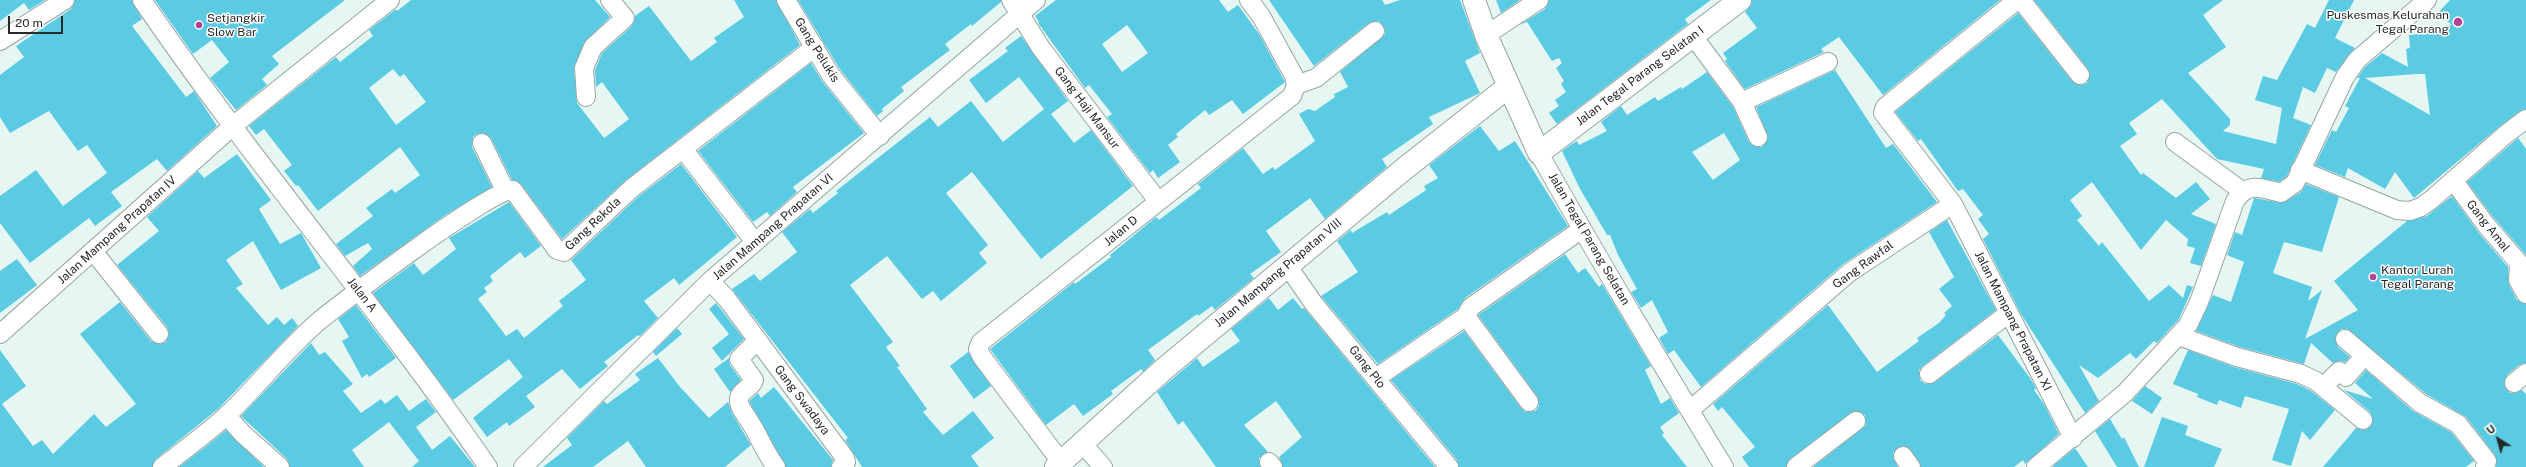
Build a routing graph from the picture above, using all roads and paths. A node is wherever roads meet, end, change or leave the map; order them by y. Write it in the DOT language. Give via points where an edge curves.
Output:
graph roads {
  1 [pos="65,0"];
  2 [pos="142,0"];
  3 [pos="390,0"];
  4 [pos="610,0"];
  5 [pos="786,0"];
  6 [pos="1036,0"];
  7 [pos="1249,0"];
  8 [pos="1474,0"];
  9 [pos="1540,0"];
  10 [pos="1740,0"];
  11 [pos="2017,0"];
  12 [pos="2021,0"];
  13 [pos="2427,0"];
  14 [pos="1016,7"];
  15 [pos="1375,31"];
  16 [pos="1486,35"];
  17 [pos="1693,36"];
  18 [pos="0,41"];
  19 [pos="815,47"];
  20 [pos="1828,62"];
  21 [pos="2080,75"];
  22 [pos="1296,85"];
  23 [pos="1508,87"];
  24 [pos="586,97"];
  25 [pos="1742,102"];
  26 [pos="2526,119"];
  27 [pos="234,125"];
  28 [pos="880,136"];
  29 [pos="1758,137"];
  30 [pos="2175,142"];
  31 [pos="482,143"];
  32 [pos="683,149"];
  33 [pos="1539,152"];
  34 [pos="2300,170"];
  35 [pos="2453,180"];
  36 [pos="505,190"];
  37 [pos="2242,191"];
  38 [pos="1158,201"];
  39 [pos="1953,204"];
  40 [pos="1582,229"];
  41 [pos="755,242"];
  42 [pos="93,252"];
  43 [pos="1287,266"];
  44 [pos="710,281"];
  45 [pos="360,292"];
  46 [pos="2526,294"];
  47 [pos="2009,313"];
  48 [pos="1468,315"];
  49 [pos="0,334"];
  50 [pos="160,334"];
  51 [pos="2179,336"];
  52 [pos="2345,339"];
  53 [pos="758,340"];
  54 [pos="2364,356"];
  55 [pos="1929,374"];
  56 [pos="1376,378"];
  57 [pos="2324,386"];
  58 [pos="1529,402"];
  59 [pos="1690,410"];
  60 [pos="226,416"];
  61 [pos="2363,420"];
  62 [pos="1856,421"];
  63 [pos="2073,438"];
  64 [pos="1082,443"];
  65 [pos="181,462"];
  66 [pos="844,464"];
  67 [pos="1059,465"];
  68 [pos="162,467"];
  69 [pos="280,467"];
  70 [pos="488,467"];
  71 [pos="523,467"];
  72 [pos="776,467"];
  73 [pos="1103,467"];
  74 [pos="1449,467"];
  75 [pos="1724,467"];
  76 [pos="1796,467"];
  77 [pos="2036,467"];
  78 [pos="2485,467"];
  1 -- 18 [label="street"];
  2 -- 27 [label="street" via="175,49"];
  3 -- 27 [label="street, Jalan Mampang Prapatan IV"];
  4 -- 24 [label="street" via="625,18 593,47 584,68"];
  5 -- 19 [label="street, Gang Pelukis"];
  6 -- 14 [label="street, Jalan Mampang Prapatan VI"];
  7 -- 22 [label="street" via="1261,16 1294,76"];
  8 -- 16 [label="street, Jalan Tegal Parang Selatan"];
  9 -- 16 [label="street"];
  10 -- 17 [label="street, Jalan Tegal Parang Selatan I"];
  11 -- 39 [label="street" via="1883,110"];
  12 -- 21 [label="street"];
  13 -- 34 [label="street" via="2357,60 2345,77"];
  14 -- 28 [label="street, Jalan Mampang Prapatan VI"];
  14 -- 38 [label="street, Gang Haji Mansur" via="1041,48"];
  15 -- 22 [label="street" via="1316,78"];
  16 -- 23 [label="street, Jalan Tegal Parang Selatan"];
  17 -- 25 [label="street"];
  17 -- 33 [label="street, Jalan Tegal Parang Selatan I"];
  19 -- 28 [label="street, Gang Pelukis" via="830,74"];
  19 -- 32 [label="street, Gang Rekola"];
  20 -- 25 [label="street"];
  22 -- 38 [label="street, Jalan D" via="1292,96 1280,107"];
  23 -- 33 [label="street, Jalan Tegal Parang Selatan"];
  23 -- 43 [label="street, Jalan Mampang Prapatan VIII"];
  25 -- 29 [label="street"];
  26 -- 35 [label="street"];
  27 -- 42 [label="street, Jalan Mampang Prapatan IV"];
  27 -- 45 [label="street, Jalan A" via="308,227"];
  28 -- 41 [label="street, Jalan Mampang Prapatan VI"];
  30 -- 37 [label="street"];
  31 -- 36 [label="street"];
  32 -- 36 [label="street, Gang Rekola" via="632,188 564,252 557,250 513,190"];
  32 -- 41 [label="street"];
  33 -- 40 [label="street, Jalan Tegal Parang Selatan"];
  34 -- 35 [label="street" via="2385,206 2410,211 2421,207"];
  34 -- 37 [label="street" via="2295,183 2281,193 2254,187"];
  35 -- 46 [label="street, Gang Amal" via="2486,225 2519,263 2518,280"];
  36 -- 45 [label="street" via="478,204 407,254"];
  37 -- 51 [label="street" via="2235,201 2199,302 2188,325"];
  38 -- 67 [label="street, Jalan D" via="1092,256 993,331 981,342 978,349"];
  39 -- 47 [label="street, Jalan Mampang Prapatan XI"];
  39 -- 59 [label="street, Gang Rawfal" via="1850,272"];
  40 -- 48 [label="street" via="1471,307"];
  40 -- 59 [label="street, Jalan Tegal Parang Selatan"];
  41 -- 44 [label="street, Jalan Mampang Prapatan VI"];
  42 -- 49 [label="street, Jalan Mampang Prapatan IV"];
  42 -- 50 [label="street"];
  43 -- 56 [label="street, Gang Plo" via="1314,304"];
  43 -- 64 [label="street, Jalan Mampang Prapatan VIII" via="1164,369"];
  44 -- 53 [label="street, Gang Swadaya"];
  44 -- 71 [label="street, Jalan Mampang Prapatan VI"];
  45 -- 60 [label="street" via="319,321"];
  45 -- 70 [label="street, Jalan A" via="452,414"];
  47 -- 55 [label="street"];
  47 -- 63 [label="street, Jalan Mampang Prapatan XI"];
  48 -- 56 [label="street"];
  48 -- 58 [label="street"];
  51 -- 57 [label="street" via="2236,357 2301,374"];
  51 -- 63 [label="street" via="2125,393"];
  52 -- 54 [label="street"];
  53 -- 66 [label="street, Gang Swadaya"];
  53 -- 72 [label="street" via="739,359 754,380 741,394 739,401 760,435 765,452"];
  54 -- 57 [label="street" via="2346,377 2338,371"];
  54 -- 78 [label="street" via="2420,403 2458,424 2487,461"];
  56 -- 74 [label="street, Gang Plo"];
  57 -- 61 [label="street"];
  59 -- 75 [label="street, Jalan Tegal Parang Selatan"];
  60 -- 65 [label="street"];
  60 -- 69 [label="street"];
  62 -- 76 [label="street"];
  63 -- 77 [label="street"];
  64 -- 67 [label="street, Jalan Mampang Prapatan VIII"];
  64 -- 73 [label="street"];
  65 -- 68 [label="street"];
}
